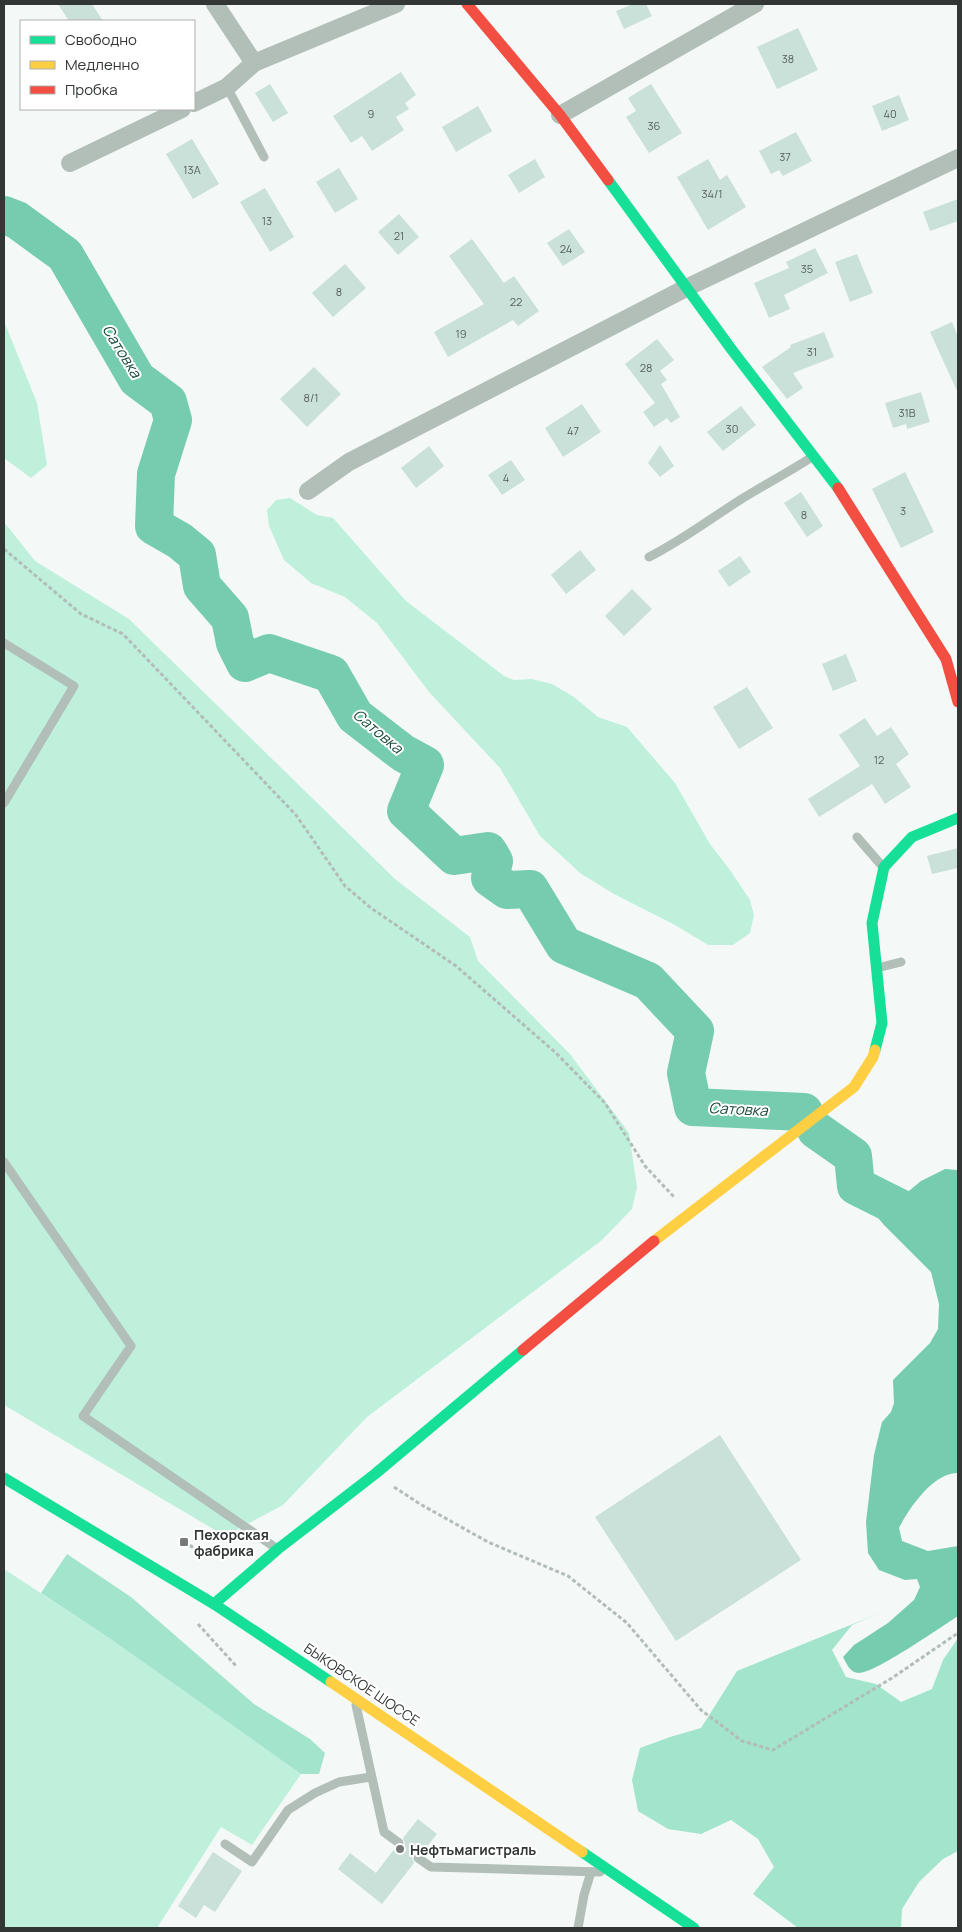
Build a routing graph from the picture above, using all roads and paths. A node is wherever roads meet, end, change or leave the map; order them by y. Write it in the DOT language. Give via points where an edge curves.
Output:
graph roads {
  1 [pos="215,4"];
  2 [pos="396,4"];
  3 [pos="466,4"];
  4 [pos="755,4"];
  5 [pos="254,63"];
  6 [pos="227,87"];
  7 [pos="195,103"];
  8 [pos="180,110"];
  9 [pos="560,115"];
  10 [pos="264,157"];
  11 [pos="958,158"];
  12 [pos="70,163"];
  13 [pos="686,288"];
  14 [pos="812,456"];
  15 [pos="308,491"];
  16 [pos="4,548"];
  17 [pos="649,557"];
  18 [pos="4,643"];
  19 [pos="958,702"];
  20 [pos="4,803"];
  21 [pos="958,818"];
  22 [pos="856,837"];
  23 [pos="884,867"];
  24 [pos="901,962"];
  25 [pos="877,968"];
  26 [pos="4,1162"];
  27 [pos="689,1214"];
  28 [pos="375,1474"];
  29 [pos="4,1478"];
  30 [pos="184,1542"];
  31 [pos="278,1549"];
  32 [pos="204,1554"];
  33 [pos="214,1604"];
  34 [pos="193,1618"];
  35 [pos="958,1633"];
  36 [pos="237,1668"];
  37 [pos="354,1697"];
  38 [pos="372,1776"];
  39 [pos="399,1843"];
  40 [pos="225,1844"];
  41 [pos="418,1858"];
  42 [pos="591,1872"];
  43 [pos="613,1872"];
  44 [pos="578,1928"];
  45 [pos="694,1928"];
  1 -- 5 [label="street"];
  2 -- 5 [label="street"];
  3 -- 9 [label="street"];
  4 -- 9 [label="street"];
  5 -- 6 [label="street"];
  6 -- 7 [label="street"];
  6 -- 10 [label="lane"];
  8 -- 12 [label="street"];
  9 -- 13 [label="street"];
  11 -- 13 [label="street"];
  13 -- 14 [label="street"];
  13 -- 15 [label="street" via="349,462"];
  14 -- 17 [label="lane"];
  14 -- 19 [label="street" via="845,497 946,659"];
  16 -- 27 [label="path" via="81,614 123,634 296,815 345,886 371,908 456,966 556,1053 605,1103 645,1166"];
  18 -- 20 [label="lane" via="74,686"];
  21 -- 23 [label="street" via="912,837"];
  22 -- 23 [label="lane"];
  23 -- 25 [label="street" via="872,923"];
  24 -- 25 [label="lane"];
  25 -- 27 [label="street" via="882,1023 873,1057 854,1087"];
  26 -- 31 [label="lane" via="131,1346 82,1416"];
  27 -- 28 [label="street"];
  28 -- 31 [label="street"];
  28 -- 35 [label="path" via="420,1504 488,1542 568,1576 627,1623 701,1710 742,1741 773,1750 892,1678"];
  29 -- 33 [label="street, БЫКОВСКОЕ ШОССЕ"];
  30 -- 32 [label="path"];
  31 -- 33 [label="street"];
  33 -- 37 [label="street, БЫКОВСКОЕ ШОССЕ"];
  34 -- 36 [label="path"];
  37 -- 38 [label="lane"];
  37 -- 43 [label="street, БЫКОВСКОЕ ШОССЕ"];
  38 -- 39 [label="lane" via="384,1832"];
  38 -- 40 [label="lane" via="339,1782 288,1810 252,1862"];
  41 -- 42 [label="lane" via="431,1867"];
  42 -- 43 [label="lane"];
  42 -- 44 [label="lane"];
  43 -- 45 [label="street, БЫКОВСКОЕ ШОССЕ"];
}
